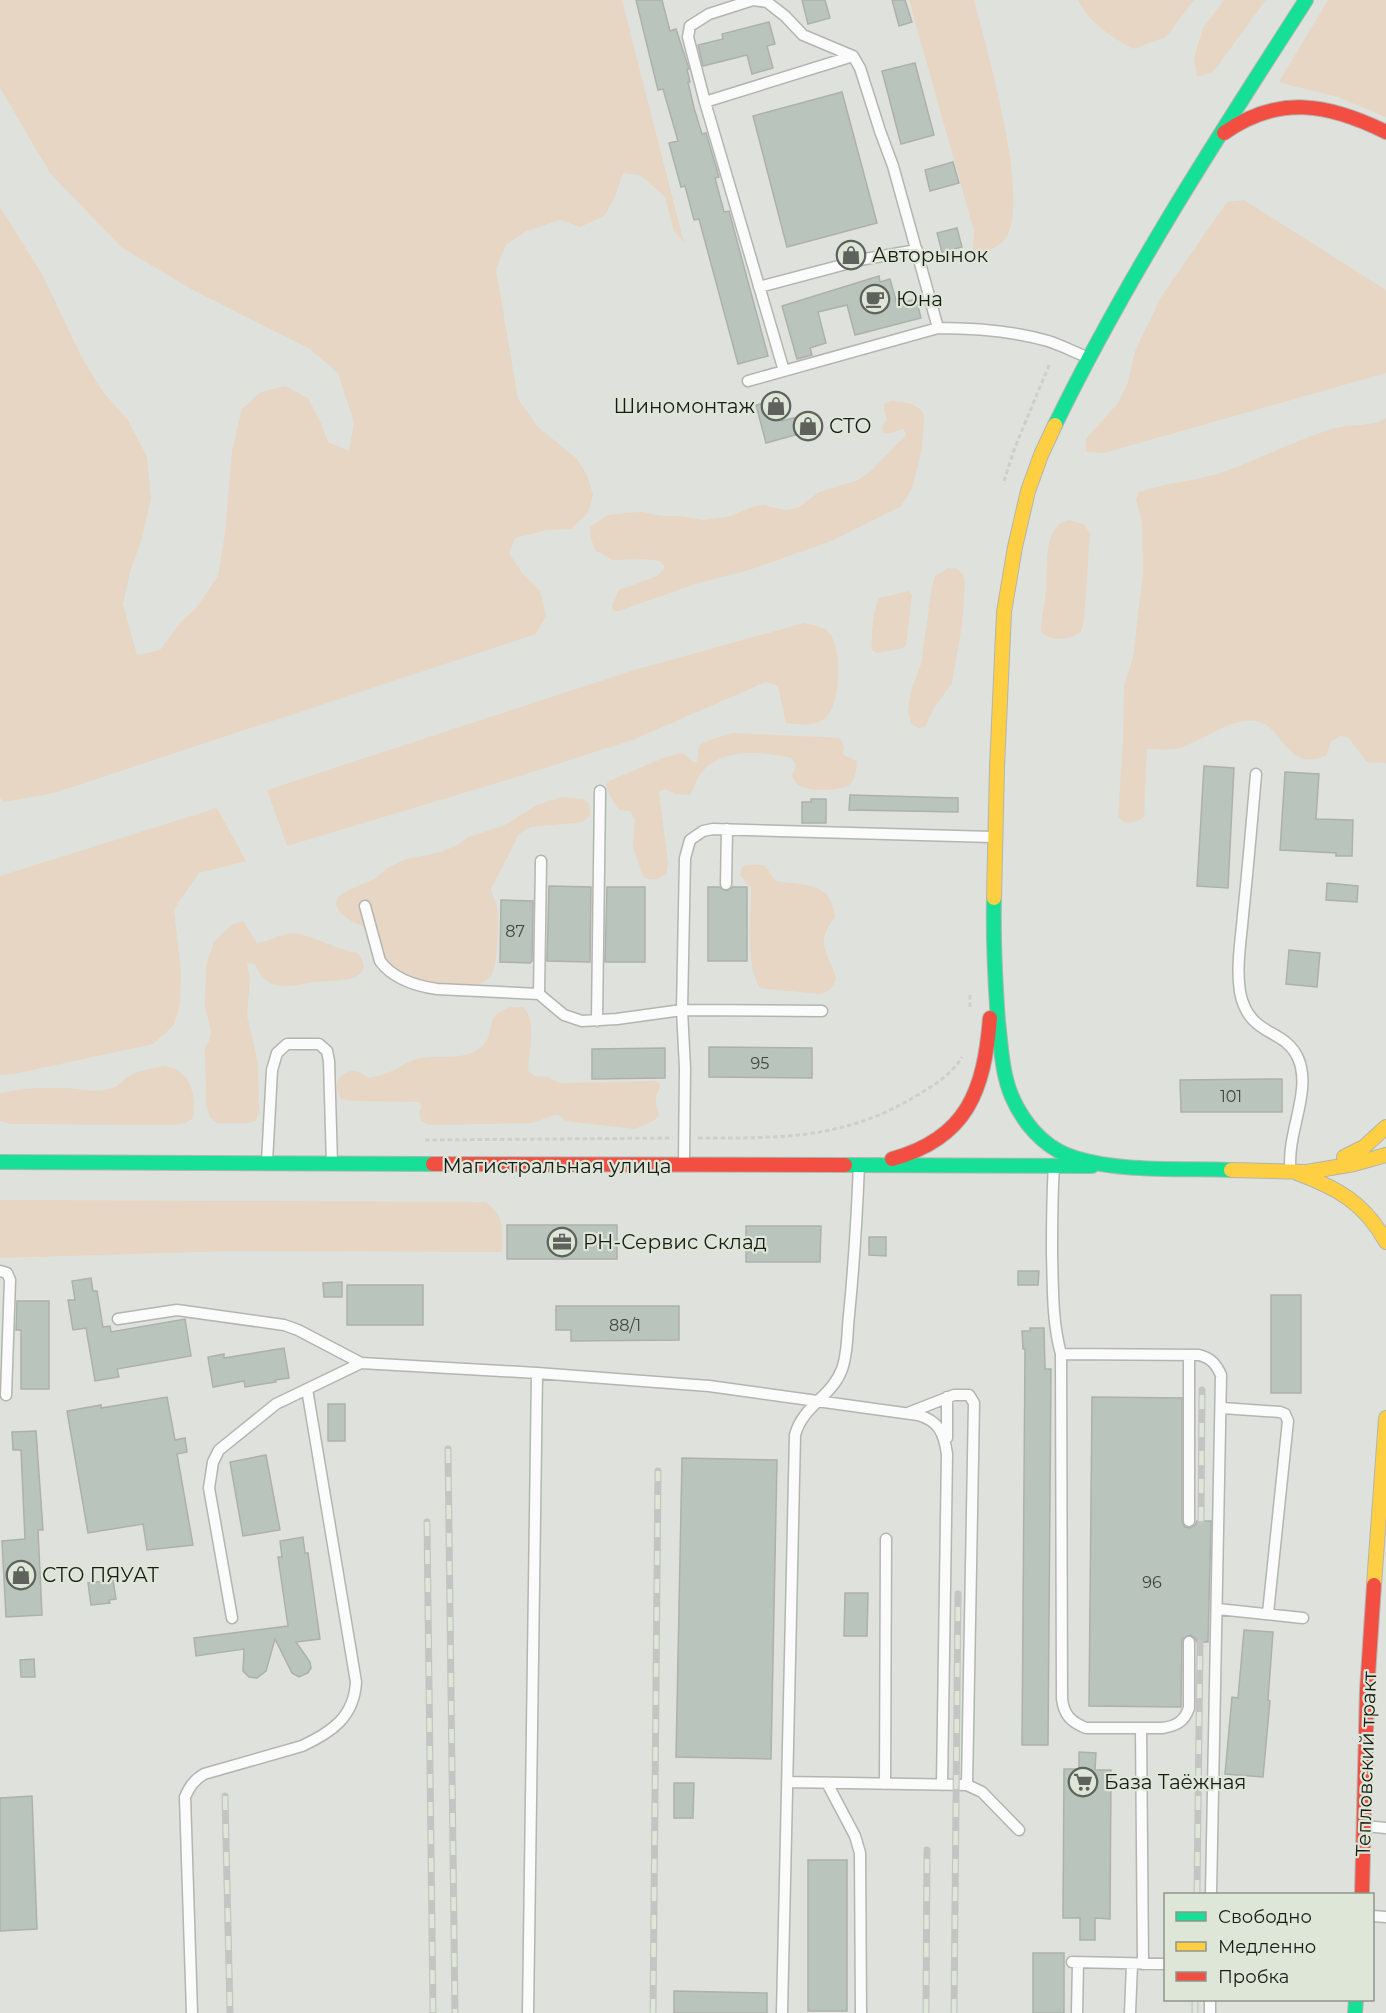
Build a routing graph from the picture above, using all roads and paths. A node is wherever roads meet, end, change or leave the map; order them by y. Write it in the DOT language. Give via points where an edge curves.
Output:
graph roads {
  1 [pos="1305,0"];
  2 [pos="853,56"];
  3 [pos="705,102"];
  4 [pos="1386,132"];
  5 [pos="1214,142"];
  6 [pos="916,250"];
  7 [pos="759,287"];
  8 [pos="938,328"];
  9 [pos="1088,358"];
  10 [pos="784,371"];
  11 [pos="748,381"];
  12 [pos="1256,774"];
  13 [pos="600,791"];
  14 [pos="727,829"];
  15 [pos="996,837"];
  16 [pos="541,861"];
  17 [pos="726,884"];
  18 [pos="365,906"];
  19 [pos="993,959"];
  20 [pos="539,994"];
  21 [pos="682,1010"];
  22 [pos="822,1011"];
  23 [pos="597,1021"];
  24 [pos="1386,1127"];
  25 [pos="1386,1155"];
  26 [pos="0,1162"];
  27 [pos="859,1164"];
  28 [pos="267,1165"];
  29 [pos="332,1165"];
  30 [pos="684,1166"];
  31 [pos="1054,1166"];
  32 [pos="1115,1166"];
  33 [pos="1290,1171"];
  34 [pos="1386,1242"];
  35 [pos="0,1271"];
  36 [pos="118,1319"];
  37 [pos="1061,1354"];
  38 [pos="1190,1355"];
  39 [pos="361,1363"];
  40 [pos="537,1373"];
  41 [pos="307,1389"];
  42 [pos="6,1395"];
  43 [pos="947,1397"];
  44 [pos="818,1400"];
  45 [pos="1222,1408"];
  46 [pos="908,1413"];
  47 [pos="1386,1418"];
  48 [pos="947,1454"];
  49 [pos="1189,1521"];
  50 [pos="886,1539"];
  51 [pos="1380,1571"];
  52 [pos="1218,1608"];
  53 [pos="1268,1613"];
  54 [pos="232,1618"];
  55 [pos="1303,1618"];
  56 [pos="1189,1642"];
  57 [pos="1141,1728"];
  58 [pos="787,1782"];
  59 [pos="827,1783"];
  60 [pos="885,1784"];
  61 [pos="942,1785"];
  62 [pos="967,1785"];
  63 [pos="1364,1826"];
  64 [pos="1386,1828"];
  65 [pos="1018,1830"];
  66 [pos="1211,1893"];
  67 [pos="1362,1893"];
  68 [pos="1137,1964"];
  69 [pos="1164,1964"];
  70 [pos="192,2013"];
  71 [pos="528,2013"];
  72 [pos="782,2013"];
  73 [pos="861,2013"];
  74 [pos="1077,2013"];
  75 [pos="1130,2013"];
  1 -- 5 [label="main road"];
  2 -- 3 [label="lane"];
  2 -- 3 [label="lane" via="803,35 767,2 753,0 709,14 690,26 688,37"];
  2 -- 6 [label="lane" via="893,166"];
  3 -- 7 [label="lane"];
  4 -- 5 [label="main road" via="1327,110 1280,107 1246,117"];
  5 -- 9 [label="main road"];
  6 -- 7 [label="lane"];
  6 -- 8 [label="lane"];
  7 -- 10 [label="lane"];
  8 -- 9 [label="lane" via="1022,335"];
  8 -- 10 [label="lane"];
  9 -- 15 [label="main road" via="1041,455 1015,547 1004,612"];
  10 -- 11 [label="lane"];
  12 -- 33 [label="lane" via="1238,972 1244,1007 1251,1018 1292,1048 1299,1060 1301,1096"];
  13 -- 23 [label="lane"];
  14 -- 15 [label="lane"];
  14 -- 17 [label="lane"];
  14 -- 21 [label="lane" via="703,831 687,846"];
  15 -- 19 [label="main road"];
  16 -- 20 [label="lane"];
  18 -- 20 [label="lane" via="380,961 397,976 437,989"];
  19 -- 27 [label="main road" via="984,1067 978,1089 966,1108 948,1130 910,1154"];
  19 -- 32 [label="main road" via="1001,1052 1018,1109 1052,1148 1069,1156"];
  20 -- 23 [label="lane" via="572,1019"];
  21 -- 22 [label="lane"];
  21 -- 23 [label="lane"];
  21 -- 30 [label="lane"];
  24 -- 33 [label="main road" via="1364,1147 1346,1156"];
  25 -- 33 [label="main road" via="1331,1169"];
  26 -- 28 [label="main road, Магистральная улица"];
  27 -- 30 [label="main road, Магистральная улица"];
  27 -- 31 [label="main road, Магистральная улица"];
  27 -- 44 [label="lane" via="844,1365 835,1383"];
  28 -- 29 [label="main road, Магистральная улица"];
  28 -- 29 [label="lane" via="272,1070 278,1053 287,1044 318,1044 327,1051"];
  29 -- 30 [label="main road, Магистральная улица"];
  31 -- 32 [label="main road, Магистральная улица"];
  31 -- 37 [label="lane" via="1054,1321"];
  32 -- 33 [label="main road"];
  33 -- 34 [label="main road" via="1350,1198 1368,1211"];
  35 -- 42 [label="lane" via="10,1280"];
  36 -- 39 [label="lane" via="177,1310 284,1325"];
  37 -- 38 [label="lane"];
  37 -- 57 [label="lane" via="1064,1710 1068,1718 1086,1728"];
  38 -- 45 [label="lane" via="1207,1357 1218,1368"];
  38 -- 49 [label="lane"];
  39 -- 40 [label="lane"];
  39 -- 41 [label="lane"];
  40 -- 44 [label="lane" via="709,1386"];
  40 -- 71 [label="lane"];
  41 -- 54 [label="lane" via="263,1413 219,1450 213,1462 209,1488"];
  41 -- 70 [label="lane" via="356,1694 344,1717 317,1739 204,1774 190,1786 185,1797"];
  43 -- 46 [label="lane"];
  43 -- 48 [label="lane"];
  43 -- 62 [label="lane" via="969,1395 974,1408"];
  44 -- 46 [label="lane"];
  44 -- 58 [label="lane" via="798,1423 795,1435"];
  45 -- 52 [label="lane"];
  45 -- 53 [label="lane" via="1280,1412 1288,1421"];
  46 -- 48 [label="lane" via="934,1421 944,1436"];
  47 -- 51 [label="main road, Тепловский тракт"];
  48 -- 61 [label="lane"];
  50 -- 60 [label="lane"];
  51 -- 63 [label="main road, Тепловский тракт" via="1367,1690"];
  52 -- 53 [label="lane"];
  52 -- 66 [label="lane"];
  53 -- 55 [label="lane"];
  56 -- 57 [label="lane" via="1186,1717 1173,1726"];
  57 -- 68 [label="lane"];
  58 -- 59 [label="lane"];
  58 -- 72 [label="lane"];
  59 -- 60 [label="lane"];
  59 -- 73 [label="lane" via="860,1853"];
  60 -- 61 [label="lane"];
  61 -- 62 [label="lane"];
  62 -- 65 [label="lane" via="982,1792"];
  63 -- 64 [label="lane"];
  63 -- 67 [label="main road, Тепловский тракт"];
  68 -- 69 [label="lane"];
  68 -- 74 [label="lane" via="1075,1963"];
  68 -- 75 [label="lane"];
}
